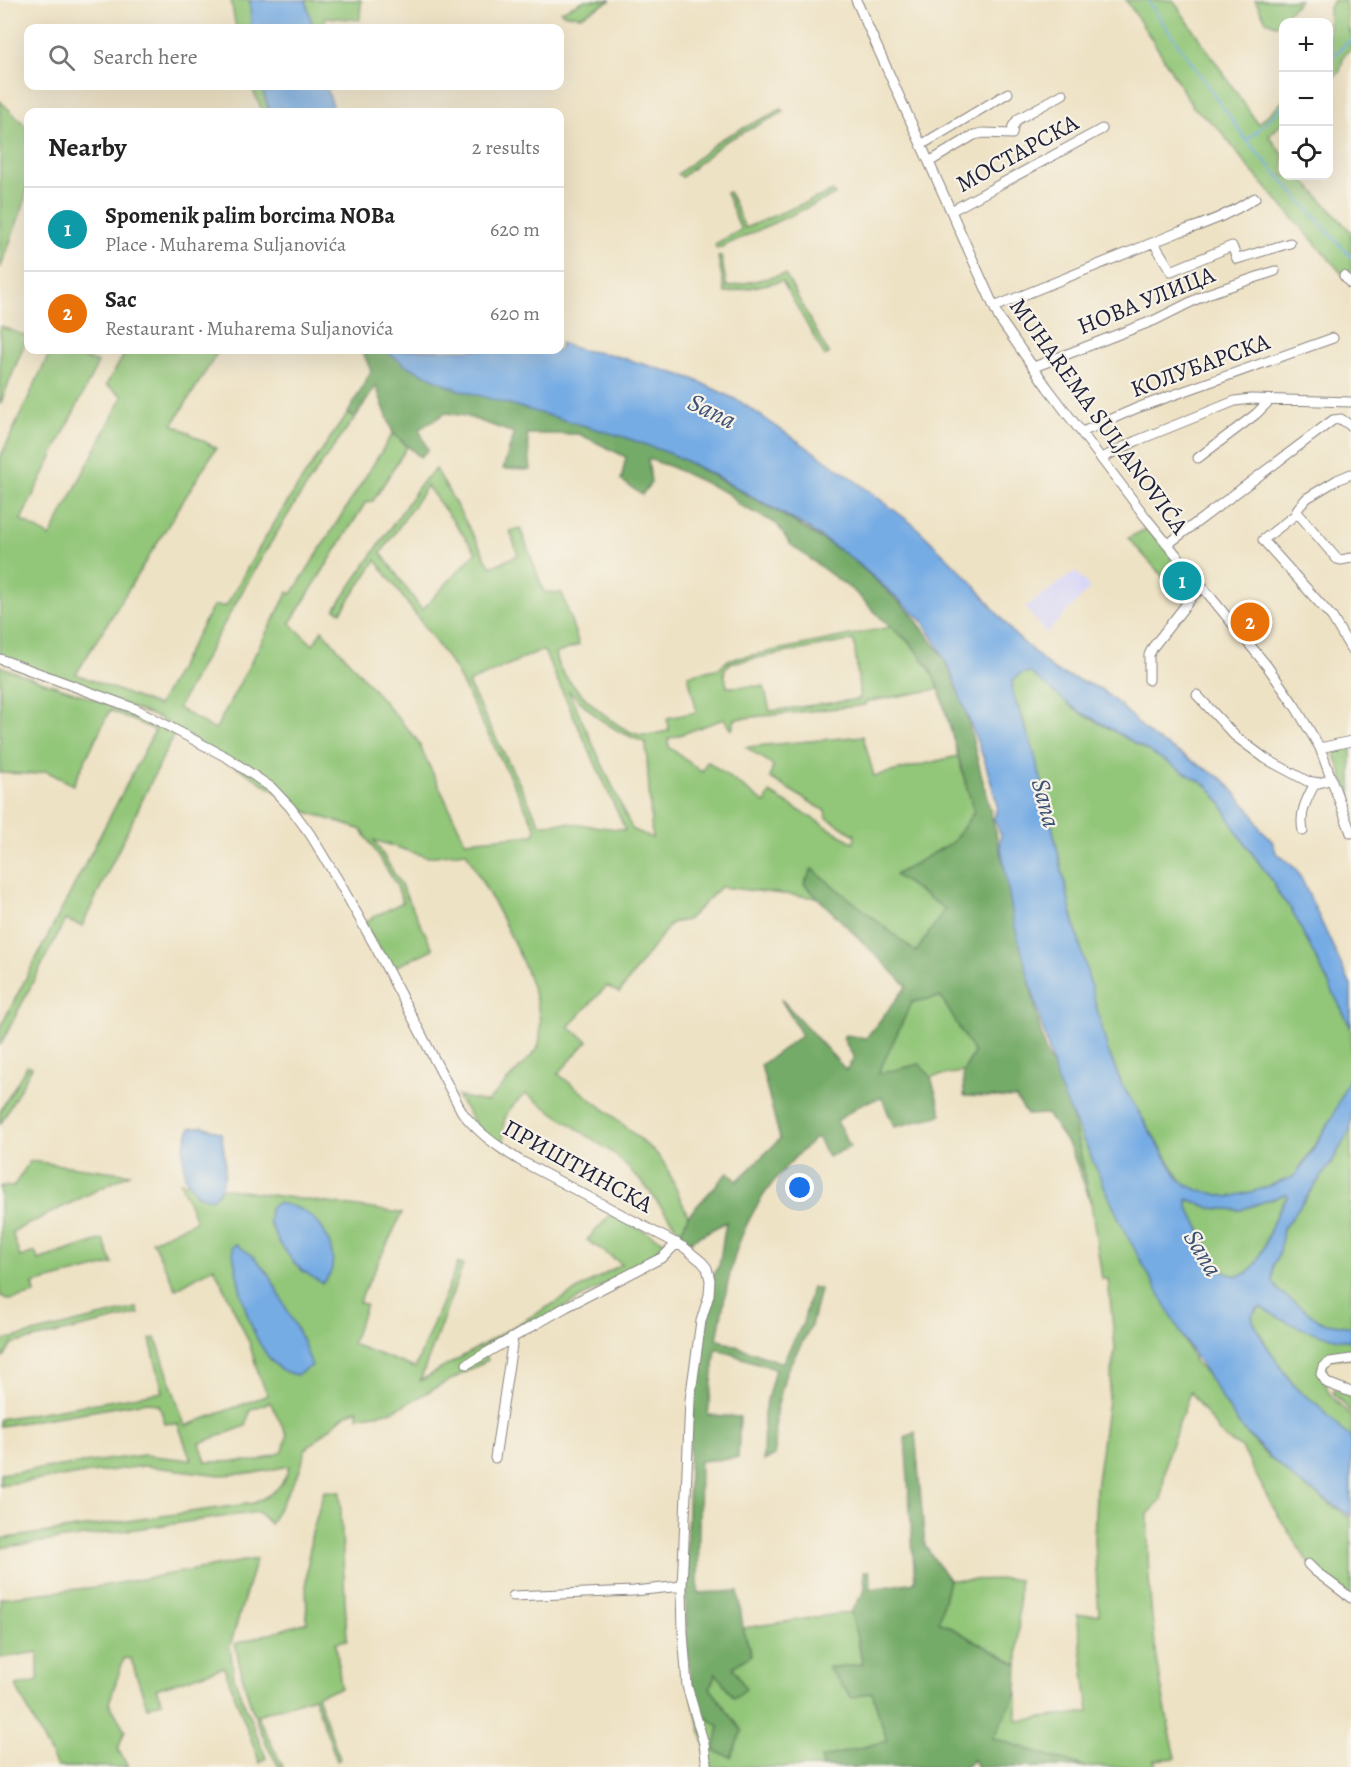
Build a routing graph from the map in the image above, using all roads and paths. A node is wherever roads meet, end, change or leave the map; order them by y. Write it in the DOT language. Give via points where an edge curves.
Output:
graph roads {
  1 [pos="856,0"];
  2 [pos="1008,93"];
  3 [pos="1063,94"];
  4 [pos="1102,129"];
  5 [pos="921,145"];
  6 [pos="929,162"];
  7 [pos="1255,198"];
  8 [pos="951,211"];
  9 [pos="1154,243"];
  10 [pos="1290,243"];
  11 [pos="1275,271"];
  12 [pos="1344,276"];
  13 [pos="1351,284"];
  14 [pos="994,307"];
  15 [pos="1332,338"];
  16 [pos="1034,367"];
  17 [pos="1270,400"];
  18 [pos="1351,402"];
  19 [pos="1351,426"];
  20 [pos="1083,432"];
  21 [pos="1102,458"];
  22 [pos="1198,458"];
  23 [pos="1351,474"];
  24 [pos="1297,512"];
  25 [pos="1168,544"];
  26 [pos="1346,559"];
  27 [pos="1203,587"];
  28 [pos="1351,649"];
  29 [pos="0,659"];
  30 [pos="1149,680"];
  31 [pos="1197,695"];
  32 [pos="1351,741"];
  33 [pos="1320,748"];
  34 [pos="1332,778"];
  35 [pos="1316,783"];
  36 [pos="1303,831"];
  37 [pos="1351,832"];
  38 [pos="677,1243"];
  39 [pos="513,1338"];
  40 [pos="1351,1359"];
  41 [pos="467,1364"];
  42 [pos="1351,1392"];
  43 [pos="495,1458"];
  44 [pos="1308,1564"];
  45 [pos="682,1586"];
  46 [pos="513,1596"];
  47 [pos="1351,1598"];
  48 [pos="707,1767"];
  1 -- 5 [label="street, MUHAREMA SULJANOVIĆA"];
  2 -- 5 [label="street"];
  3 -- 6 [label="street" via="1018,119 1012,134 974,135"];
  4 -- 8 [label="street, МОСТАРСКА"];
  5 -- 6 [label="street, MUHAREMA SULJANOVIĆA"];
  6 -- 8 [label="street, MUHAREMA SULJANOVIĆA"];
  7 -- 9 [label="street" via="1232,214"];
  8 -- 14 [label="street, MUHAREMA SULJANOVIĆA"];
  9 -- 10 [label="street" via="1171,271 1232,246 1237,259"];
  9 -- 14 [label="street"];
  11 -- 16 [label="street, НОВА УЛИЦА" via="1207,294 1155,320"];
  12 -- 13 [label="street"];
  14 -- 16 [label="street, MUHAREMA SULJANOVIĆA"];
  15 -- 20 [label="street, КОЛУБАРСКА" via="1137,408"];
  16 -- 20 [label="street, MUHAREMA SULJANOVIĆA"];
  17 -- 18 [label="street"];
  17 -- 21 [label="street" via="1235,401"];
  17 -- 22 [label="street"];
  19 -- 25 [label="street" via="1341,419 1333,420"];
  20 -- 21 [label="street, MUHAREMA SULJANOVIĆA"];
  21 -- 25 [label="street, MUHAREMA SULJANOVIĆA"];
  23 -- 24 [label="street" via="1307,498"];
  24 -- 26 [label="street" via="1332,554"];
  24 -- 28 [label="street" via="1265,538 1265,543 1332,617"];
  25 -- 27 [label="street, MUHAREMA SULJANOVIĆA"];
  27 -- 30 [label="street" via="1153,647 1149,655"];
  27 -- 33 [label="street, MUHAREMA SULJANOVIĆA" via="1267,666"];
  29 -- 38 [label="street, ПРИШТИНСКА" via="109,698 168,725 250,771 272,788 310,834 338,880 472,1125 519,1160"];
  31 -- 35 [label="street" via="1249,749"];
  32 -- 33 [label="street"];
  33 -- 34 [label="street, MUHAREMA SULJANOVIĆA"];
  34 -- 35 [label="street"];
  34 -- 37 [label="street, MUHAREMA SULJANOVIĆA"];
  35 -- 36 [label="street" via="1304,803"];
  38 -- 39 [label="street" via="663,1257 573,1302"];
  38 -- 45 [label="street, ПРИШТИНСКА" via="702,1262 710,1280 690,1400"];
  39 -- 41 [label="street"];
  39 -- 43 [label="street"];
  40 -- 42 [label="street" via="1330,1362 1321,1374 1327,1383"];
  44 -- 47 [label="street"];
  45 -- 46 [label="street"];
  45 -- 48 [label="street, ПРИШТИНСКА" via="687,1686"];
}
